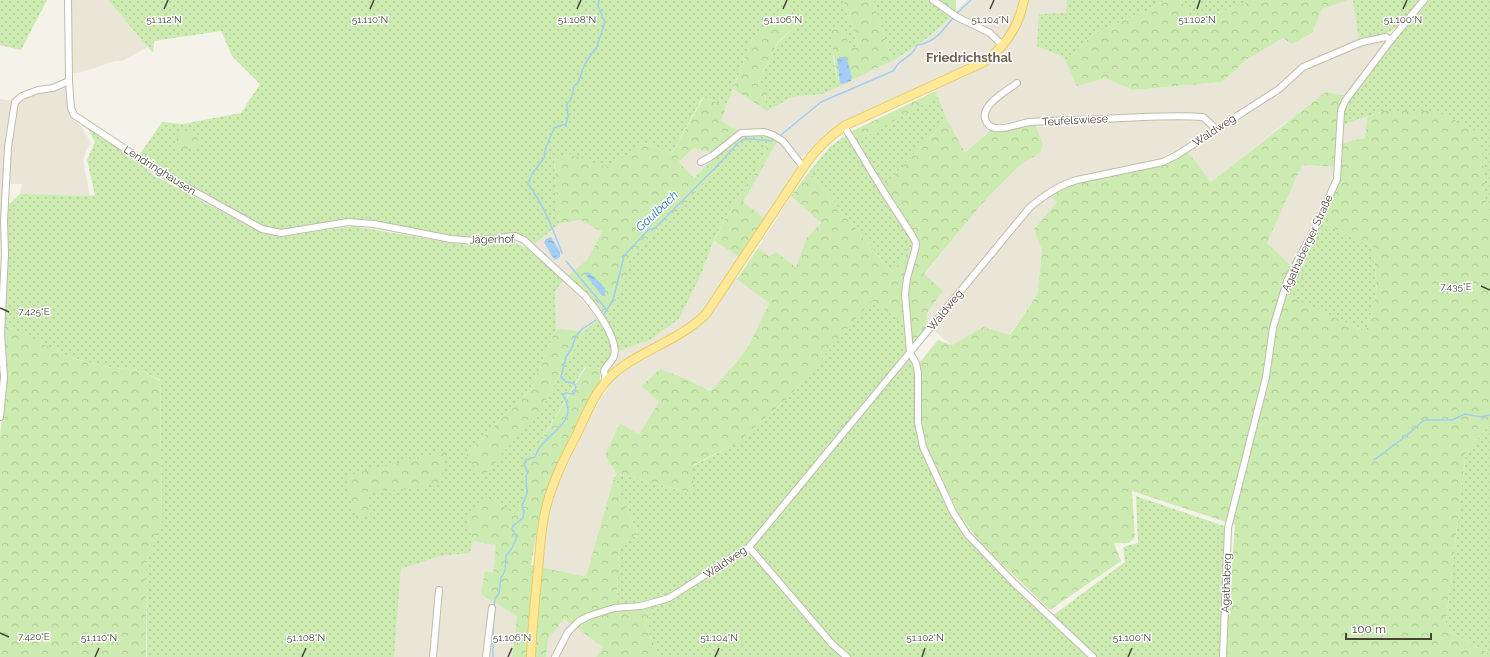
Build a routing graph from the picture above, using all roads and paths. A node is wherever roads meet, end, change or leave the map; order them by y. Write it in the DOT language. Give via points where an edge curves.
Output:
graph roads {
  1 [pos="68,0"];
  2 [pos="933,0"];
  3 [pos="1024,0"];
  4 [pos="1424,0"];
  5 [pos="1391,40"];
  6 [pos="1003,46"];
  7 [pos="69,81"];
  8 [pos="1017,83"];
  9 [pos="844,126"];
  10 [pos="1216,129"];
  11 [pos="701,162"];
  12 [pos="803,167"];
  13 [pos="281,233"];
  14 [pos="910,353"];
  15 [pos="606,382"];
  16 [pos="0,417"];
  17 [pos="1233,509"];
  18 [pos="749,547"];
  19 [pos="439,590"];
  20 [pos="492,608"];
  21 [pos="433,657"];
  22 [pos="486,657"];
  23 [pos="531,657"];
  24 [pos="555,657"];
  25 [pos="847,657"];
  26 [pos="1093,657"];
  27 [pos="1222,657"];
  1 -- 7 [label="street, Lendringhausen"];
  2 -- 6 [label="street" via="954,15 990,34"];
  3 -- 6 [label="main road" via="1018,20"];
  4 -- 5 [label="street, Agathaberger Straße"];
  5 -- 10 [label="street, Waldweg" via="1386,37 1362,42 1303,67 1279,89"];
  5 -- 17 [label="street, Agathaberger Straße" via="1349,96 1341,111 1337,179 1287,281 1273,328 1266,377"];
  6 -- 9 [label="main road" via="978,66"];
  7 -- 13 [label="street, Lendringhausen" via="74,115 163,174 262,229"];
  7 -- 16 [label="street" via="22,96 15,102 8,147 4,220 1,334 4,377"];
  8 -- 10 [label="street, Teufelswiese" via="987,107 985,118 990,126 999,128 1031,122 1175,115 1203,117"];
  9 -- 12 [label="main road" via="816,149"];
  9 -- 14 [label="street" via="916,243 905,294"];
  10 -- 14 [label="street, Waldweg" via="1163,162 1063,184 1030,207"];
  11 -- 12 [label="street" via="741,133 764,132 783,141"];
  12 -- 15 [label="main road" via="706,314 686,330 627,364"];
  13 -- 15 [label="street, Jägerhof" via="348,222 374,224 451,239 476,241 515,236 524,240 592,304 610,333 615,350 604,371"];
  14 -- 18 [label="street, Waldweg"];
  14 -- 26 [label="street" via="916,363 918,374 918,424 923,446 952,512 967,534 1014,583"];
  15 -- 23 [label="main road" via="580,426 552,485 546,504"];
  17 -- 27 [label="street, Agathaberg" via="1228,528"];
  18 -- 24 [label="street, Waldweg" via="669,598 641,606 614,608 589,616 568,632"];
  18 -- 25 [label="street" via="832,644"];
  19 -- 21 [label="street"];
  20 -- 22 [label="street"];
}
